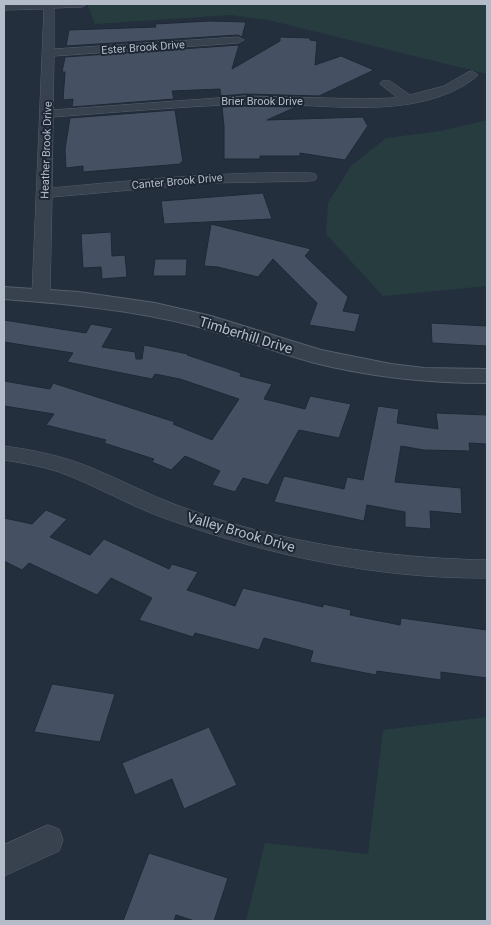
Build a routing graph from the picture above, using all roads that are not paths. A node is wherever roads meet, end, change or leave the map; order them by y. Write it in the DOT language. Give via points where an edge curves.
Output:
graph roads {
  1 [pos="82,4"];
  2 [pos="49,5"];
  3 [pos="4,7"];
  4 [pos="238,40"];
  5 [pos="48,54"];
  6 [pos="472,75"];
  7 [pos="386,84"];
  8 [pos="408,99"];
  9 [pos="47,114"];
  10 [pos="310,177"];
  11 [pos="44,193"];
  12 [pos="4,293"];
  13 [pos="40,295"];
  14 [pos="487,376"];
  15 [pos="4,453"];
  16 [pos="487,570"];
  17 [pos="48,840"];
  18 [pos="4,861"];
  1 -- 2 [label="street"];
  2 -- 3 [label="street"];
  2 -- 5 [label="street, Heather Brook Drive"];
  4 -- 5 [label="street, Ester Brook Drive"];
  5 -- 9 [label="street, Heather Brook Drive"];
  6 -- 8 [label="street, Brier Brook Drive" via="446,90"];
  7 -- 8 [label="street"];
  8 -- 9 [label="street, Brier Brook Drive" via="363,103 247,100"];
  9 -- 11 [label="street, Heather Brook Drive"];
  10 -- 11 [label="street, Canter Brook Drive" via="217,178"];
  11 -- 13 [label="street, Heather Brook Drive"];
  12 -- 13 [label="street, Timberhill Drive"];
  13 -- 14 [label="street, Timberhill Drive" via="155,310 365,367 424,375"];
  15 -- 16 [label="street, Valley Brook Drive" via="52,462 169,511 237,533 310,551 388,563"];
  17 -- 18 [label="street"];
}
